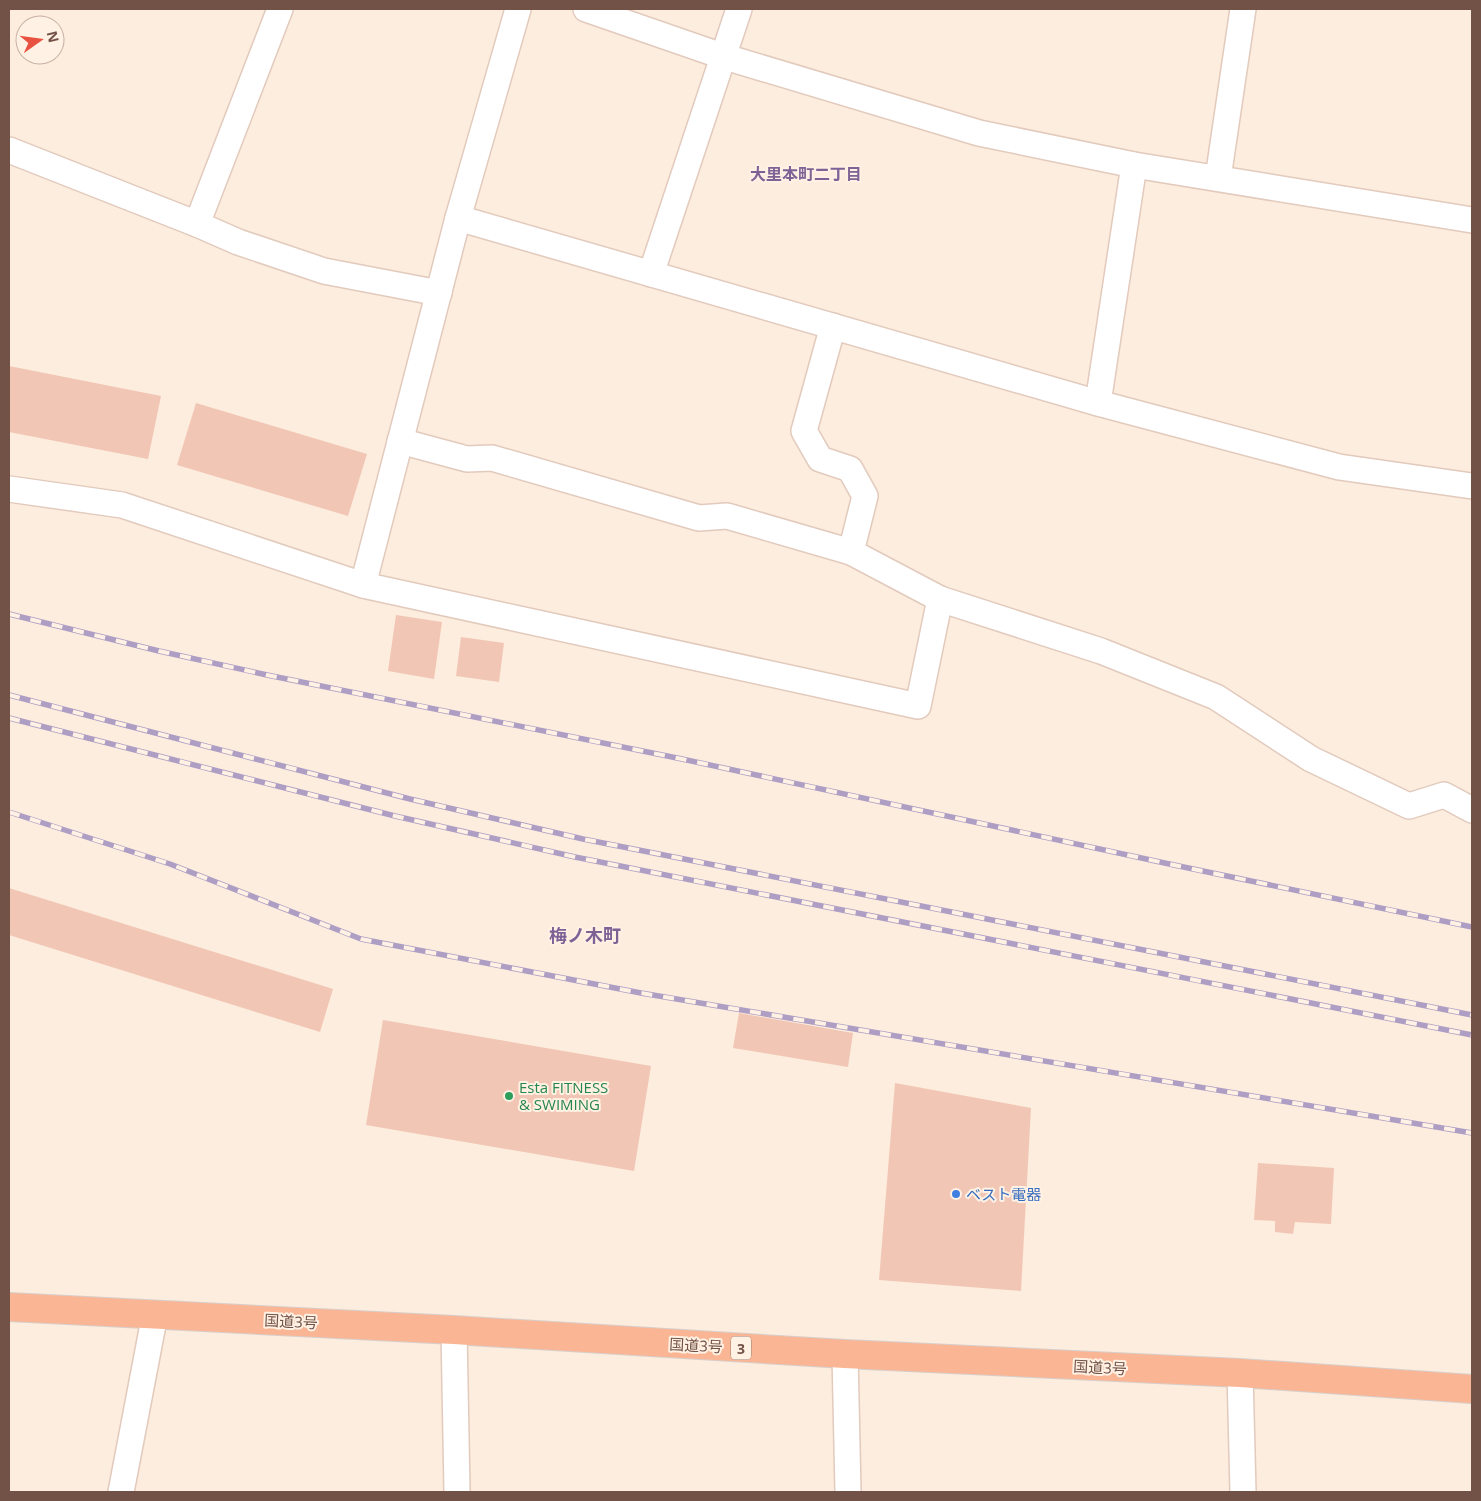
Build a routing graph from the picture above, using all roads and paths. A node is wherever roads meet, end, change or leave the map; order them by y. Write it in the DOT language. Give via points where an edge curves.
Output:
graph roads {
  1 [pos="280,9"];
  2 [pos="518,9"];
  3 [pos="586,9"];
  4 [pos="739,9"];
  5 [pos="1243,9"];
  6 [pos="722,56"];
  7 [pos="9,150"];
  8 [pos="1134,165"];
  9 [pos="1218,178"];
  10 [pos="458,218"];
  11 [pos="1472,220"];
  12 [pos="197,224"];
  13 [pos="652,274"];
  14 [pos="439,293"];
  15 [pos="833,326"];
  16 [pos="1098,403"];
  17 [pos="400,441"];
  18 [pos="1472,486"];
  19 [pos="9,488"];
  20 [pos="851,552"];
  21 [pos="363,585"];
  22 [pos="940,599"];
  23 [pos="1472,810"];
  24 [pos="9,1307"];
  25 [pos="156,1314"];
  26 [pos="454,1330"];
  27 [pos="845,1354"];
  28 [pos="1240,1374"];
  29 [pos="1472,1389"];
  30 [pos="121,1492"];
  31 [pos="457,1492"];
  32 [pos="848,1492"];
  33 [pos="1243,1492"];
  1 -- 12 [label="street"];
  2 -- 10 [label="street"];
  3 -- 6 [label="street"];
  4 -- 6 [label="street"];
  5 -- 9 [label="street"];
  6 -- 8 [label="street" via="979,133"];
  6 -- 13 [label="street"];
  7 -- 12 [label="street"];
  8 -- 9 [label="street"];
  8 -- 16 [label="street"];
  9 -- 11 [label="street"];
  10 -- 13 [label="street"];
  10 -- 14 [label="street"];
  12 -- 14 [label="street" via="238,242 324,271"];
  13 -- 15 [label="street"];
  14 -- 17 [label="street"];
  15 -- 16 [label="street"];
  15 -- 20 [label="street" via="804,431 820,460 850,470 865,496"];
  16 -- 18 [label="street" via="1339,467"];
  17 -- 20 [label="street" via="467,459 492,458 699,518 727,516"];
  17 -- 21 [label="street"];
  19 -- 21 [label="street" via="122,505"];
  20 -- 22 [label="street"];
  21 -- 22 [label="street" via="918,706"];
  22 -- 23 [label="street" via="1101,651 1216,697 1311,759 1409,806 1444,795"];
  24 -- 25 [label="highway, 国道3号 / 3"];
  25 -- 26 [label="highway, 国道3号 / 3"];
  25 -- 30 [label="street"];
  26 -- 27 [label="highway, 国道3号 / 3"];
  26 -- 31 [label="street"];
  27 -- 28 [label="highway, 国道3号 / 3"];
  27 -- 32 [label="street"];
  28 -- 29 [label="highway, 国道3号 / 3"];
  28 -- 33 [label="street"];
}
